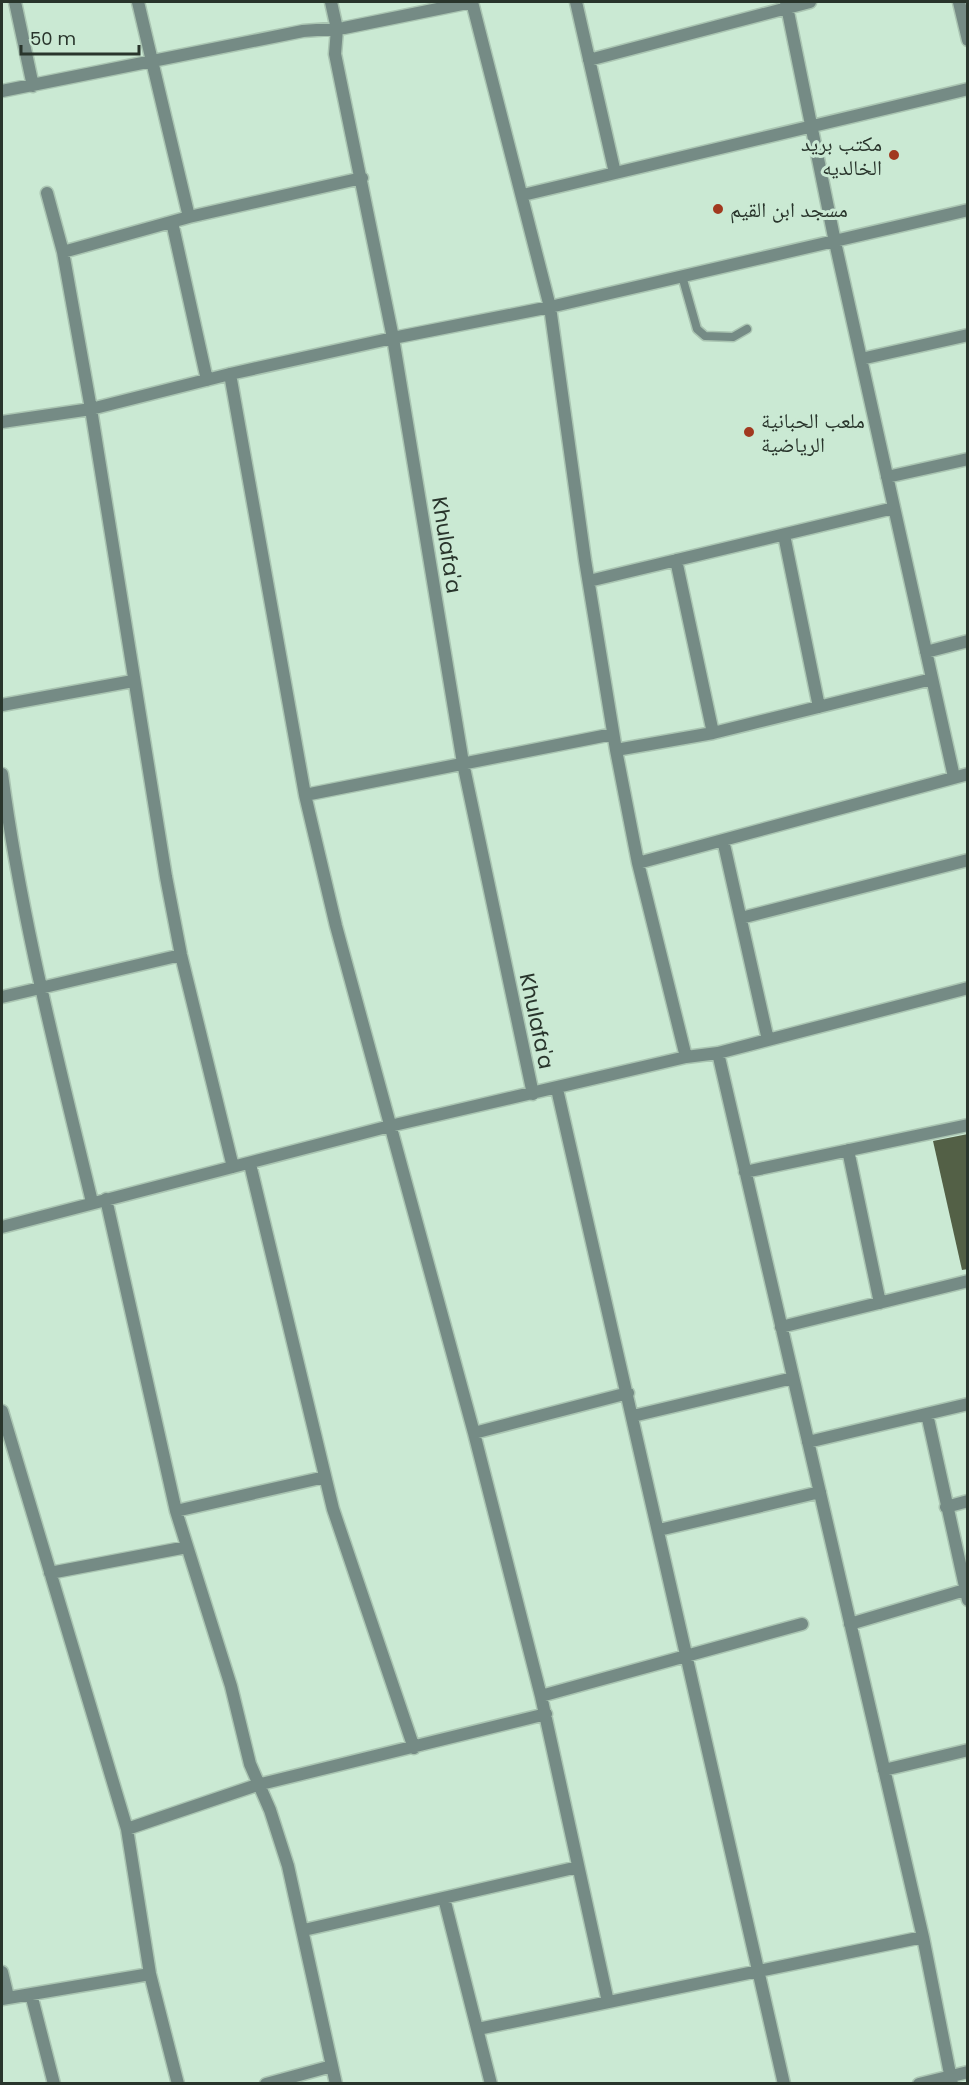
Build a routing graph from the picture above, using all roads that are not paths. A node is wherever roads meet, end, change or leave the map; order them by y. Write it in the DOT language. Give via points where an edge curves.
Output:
graph roads {
  1 [pos="15,2"];
  2 [pos="138,2"];
  3 [pos="332,2"];
  4 [pos="472,2"];
  5 [pos="576,2"];
  6 [pos="810,2"];
  7 [pos="959,2"];
  8 [pos="787,4"];
  9 [pos="337,28"];
  10 [pos="968,40"];
  11 [pos="588,60"];
  12 [pos="152,62"];
  13 [pos="33,86"];
  14 [pos="968,89"];
  15 [pos="2,92"];
  16 [pos="813,126"];
  17 [pos="615,173"];
  18 [pos="362,178"];
  19 [pos="47,193"];
  20 [pos="524,195"];
  21 [pos="968,210"];
  22 [pos="189,216"];
  23 [pos="172,222"];
  24 [pos="835,242"];
  25 [pos="63,252"];
  26 [pos="682,276"];
  27 [pos="550,307"];
  28 [pos="747,329"];
  29 [pos="968,334"];
  30 [pos="393,338"];
  31 [pos="861,359"];
  32 [pos="230,374"];
  33 [pos="207,380"];
  34 [pos="91,409"];
  35 [pos="2,422"];
  36 [pos="968,459"];
  37 [pos="887,477"];
  38 [pos="894,508"];
  39 [pos="784,535"];
  40 [pos="676,560"];
  41 [pos="589,581"];
  42 [pos="968,641"];
  43 [pos="926,652"];
  44 [pos="932,680"];
  45 [pos="134,681"];
  46 [pos="2,705"];
  47 [pos="819,707"];
  48 [pos="713,733"];
  49 [pos="613,734"];
  50 [pos="616,750"];
  51 [pos="464,763"];
  52 [pos="2,774"];
  53 [pos="968,774"];
  54 [pos="954,777"];
  55 [pos="305,795"];
  56 [pos="723,840"];
  57 [pos="8,856"];
  58 [pos="968,860"];
  59 [pos="638,863"];
  60 [pos="741,918"];
  61 [pos="181,955"];
  62 [pos="968,988"];
  63 [pos="40,989"];
  64 [pos="2,997"];
  65 [pos="768,1040"];
  66 [pos="718,1053"];
  67 [pos="686,1057"];
  68 [pos="557,1089"];
  69 [pos="533,1094"];
  70 [pos="968,1125"];
  71 [pos="390,1126"];
  72 [pos="849,1150"];
  73 [pos="250,1164"];
  74 [pos="233,1167"];
  75 [pos="745,1172"];
  76 [pos="106,1199"];
  77 [pos="92,1203"];
  78 [pos="2,1227"];
  79 [pos="968,1281"];
  80 [pos="880,1303"];
  81 [pos="781,1327"];
  82 [pos="793,1378"];
  83 [pos="628,1393"];
  84 [pos="968,1404"];
  85 [pos="2,1411"];
  86 [pos="927,1414"];
  87 [pos="633,1416"];
  88 [pos="474,1433"];
  89 [pos="808,1442"];
  90 [pos="325,1477"];
  91 [pos="819,1492"];
  92 [pos="968,1501"];
  93 [pos="946,1507"];
  94 [pos="176,1511"];
  95 [pos="659,1530"];
  96 [pos="187,1547"];
  97 [pos="50,1573"];
  98 [pos="966,1595"];
  99 [pos="802,1624"];
  100 [pos="850,1624"];
  101 [pos="685,1656"];
  102 [pos="542,1696"];
  103 [pos="546,1714"];
  104 [pos="414,1748"];
  105 [pos="968,1750"];
  106 [pos="884,1770"];
  107 [pos="258,1785"];
  108 [pos="127,1829"];
  109 [pos="578,1867"];
  110 [pos="444,1898"];
  111 [pos="304,1930"];
  112 [pos="923,1937"];
  113 [pos="760,1970"];
  114 [pos="2,1972"];
  115 [pos="150,1974"];
  116 [pos="31,1994"];
  117 [pos="5,1998"];
  118 [pos="608,2002"];
  119 [pos="478,2028"];
  120 [pos="332,2066"];
  121 [pos="968,2072"];
  122 [pos="951,2080"];
  123 [pos="54,2084"];
  124 [pos="178,2084"];
  125 [pos="266,2084"];
  126 [pos="336,2084"];
  127 [pos="491,2084"];
  128 [pos="784,2084"];
  129 [pos="919,2084"];
  1 -- 13 [label="street"];
  2 -- 12 [label="street"];
  3 -- 9 [label="street, Khulafa'a"];
  4 -- 9 [label="street"];
  4 -- 20 [label="street"];
  5 -- 11 [label="street"];
  6 -- 8 [label="street"];
  7 -- 10 [label="street"];
  8 -- 11 [label="street"];
  8 -- 16 [label="street"];
  9 -- 12 [label="street"];
  9 -- 18 [label="street, Khulafa'a" via="335,54"];
  11 -- 17 [label="street"];
  12 -- 13 [label="street"];
  12 -- 22 [label="street"];
  13 -- 15 [label="street"];
  14 -- 16 [label="street"];
  16 -- 17 [label="street"];
  16 -- 24 [label="street"];
  17 -- 20 [label="street"];
  18 -- 22 [label="street"];
  18 -- 30 [label="street, Khulafa'a"];
  19 -- 25 [label="street"];
  20 -- 27 [label="street"];
  21 -- 24 [label="street"];
  22 -- 23 [label="street"];
  23 -- 25 [label="street"];
  23 -- 33 [label="street"];
  24 -- 26 [label="street"];
  24 -- 31 [label="street"];
  25 -- 34 [label="street"];
  26 -- 27 [label="street"];
  26 -- 28 [label="lane" via="698,328 705,336 733,337"];
  27 -- 30 [label="street"];
  27 -- 41 [label="street"];
  29 -- 31 [label="street"];
  30 -- 32 [label="street"];
  30 -- 51 [label="street, Khulafa'a"];
  31 -- 37 [label="street"];
  32 -- 33 [label="street"];
  32 -- 55 [label="street"];
  33 -- 34 [label="street"];
  34 -- 35 [label="street"];
  34 -- 45 [label="street"];
  36 -- 37 [label="street"];
  37 -- 38 [label="street"];
  38 -- 39 [label="street"];
  38 -- 43 [label="street"];
  39 -- 40 [label="street"];
  39 -- 47 [label="street"];
  40 -- 41 [label="street"];
  40 -- 48 [label="street"];
  41 -- 49 [label="street"];
  42 -- 43 [label="street"];
  43 -- 44 [label="street"];
  44 -- 47 [label="street"];
  44 -- 54 [label="street"];
  45 -- 46 [label="street"];
  45 -- 61 [label="street"];
  47 -- 48 [label="street"];
  48 -- 50 [label="street"];
  49 -- 50 [label="street"];
  49 -- 51 [label="street"];
  50 -- 59 [label="street"];
  51 -- 55 [label="street"];
  51 -- 69 [label="street, Khulafa'a"];
  52 -- 57 [label="street"];
  53 -- 54 [label="street"];
  54 -- 56 [label="street"];
  55 -- 71 [label="street"];
  56 -- 59 [label="street"];
  56 -- 60 [label="street"];
  57 -- 63 [label="street"];
  58 -- 60 [label="street"];
  59 -- 67 [label="street"];
  60 -- 65 [label="street"];
  61 -- 63 [label="street"];
  61 -- 74 [label="street"];
  62 -- 65 [label="street"];
  63 -- 64 [label="street"];
  63 -- 77 [label="street"];
  65 -- 66 [label="street"];
  66 -- 67 [label="street"];
  66 -- 75 [label="street"];
  67 -- 68 [label="street"];
  68 -- 69 [label="street"];
  68 -- 83 [label="street"];
  69 -- 71 [label="street"];
  70 -- 72 [label="street"];
  71 -- 73 [label="street"];
  71 -- 88 [label="street"];
  72 -- 75 [label="street"];
  72 -- 80 [label="street"];
  73 -- 74 [label="street"];
  73 -- 90 [label="street"];
  74 -- 76 [label="street"];
  75 -- 81 [label="street"];
  76 -- 77 [label="street"];
  76 -- 94 [label="street"];
  77 -- 78 [label="street"];
  79 -- 80 [label="street"];
  80 -- 81 [label="street"];
  81 -- 82 [label="street"];
  82 -- 87 [label="street"];
  82 -- 89 [label="street"];
  83 -- 87 [label="street"];
  83 -- 88 [label="street"];
  84 -- 86 [label="street"];
  85 -- 97 [label="street"];
  86 -- 89 [label="street"];
  86 -- 93 [label="street"];
  87 -- 95 [label="street"];
  88 -- 102 [label="street"];
  89 -- 91 [label="street"];
  90 -- 94 [label="street"];
  90 -- 104 [label="street" via="360,1598"];
  91 -- 95 [label="street"];
  91 -- 100 [label="street"];
  92 -- 93 [label="street"];
  93 -- 98 [label="street"];
  94 -- 96 [label="street"];
  95 -- 101 [label="street"];
  96 -- 97 [label="street"];
  96 -- 107 [label="street"];
  97 -- 108 [label="street"];
  98 -- 100 [label="street"];
  99 -- 101 [label="street"];
  100 -- 106 [label="street"];
  101 -- 102 [label="street"];
  101 -- 113 [label="street"];
  102 -- 103 [label="street"];
  103 -- 104 [label="street"];
  103 -- 109 [label="street"];
  104 -- 107 [label="street"];
  105 -- 106 [label="street"];
  106 -- 112 [label="street"];
  107 -- 108 [label="street"];
  107 -- 111 [label="street" via="279,1835"];
  108 -- 115 [label="street"];
  109 -- 110 [label="street"];
  109 -- 118 [label="street"];
  110 -- 111 [label="street"];
  110 -- 119 [label="street"];
  111 -- 120 [label="street"];
  112 -- 113 [label="street"];
  112 -- 122 [label="street"];
  113 -- 118 [label="street"];
  113 -- 128 [label="street"];
  114 -- 117 [label="street"];
  115 -- 116 [label="street"];
  115 -- 124 [label="street"];
  116 -- 117 [label="street"];
  116 -- 123 [label="street"];
  118 -- 119 [label="street"];
  119 -- 127 [label="street"];
  120 -- 125 [label="street"];
  120 -- 126 [label="street"];
  121 -- 122 [label="street"];
  122 -- 129 [label="street"];
}
